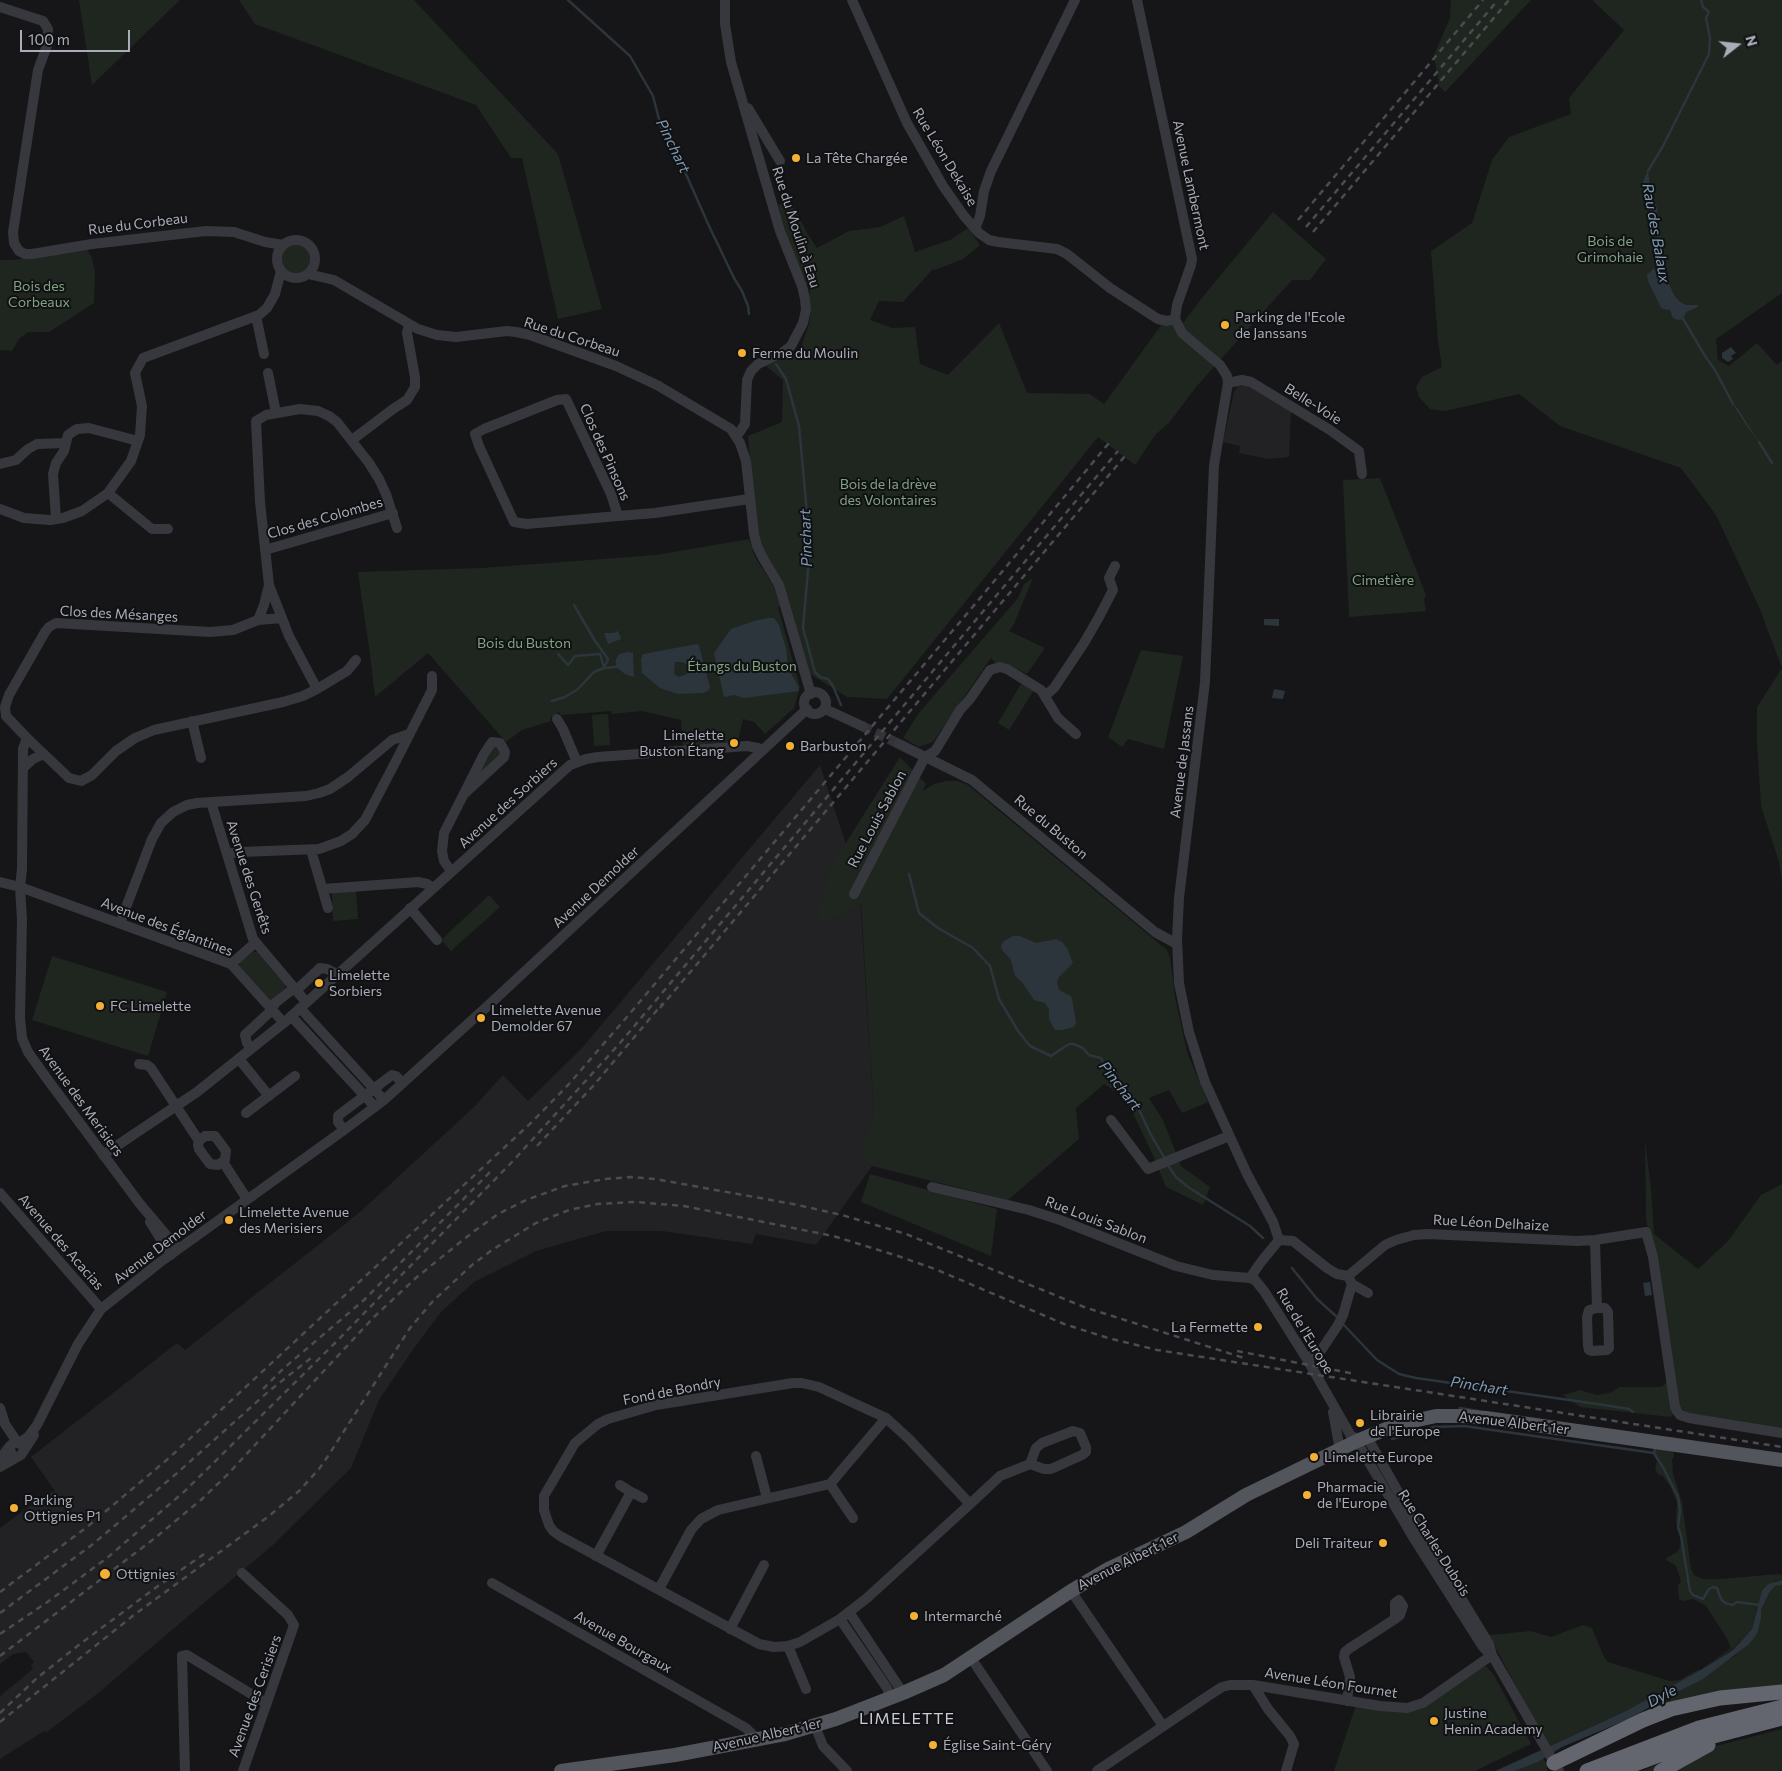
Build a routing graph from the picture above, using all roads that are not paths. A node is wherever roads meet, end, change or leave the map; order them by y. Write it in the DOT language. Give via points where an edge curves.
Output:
graph roads {
  1 [pos="725,0"];
  2 [pos="852,0"];
  3 [pos="1075,0"];
  4 [pos="1137,0"];
  5 [pos="0,7"];
  6 [pos="741,97"];
  7 [pos="780,161"];
  8 [pos="974,229"];
  9 [pos="265,242"];
  10 [pos="284,244"];
  11 [pos="277,255"];
  12 [pos="315,261"];
  13 [pos="281,271"];
  14 [pos="308,274"];
  15 [pos="293,278"];
  16 [pos="334,280"];
  17 [pos="275,294"];
  18 [pos="256,316"];
  19 [pos="1175,319"];
  20 [pos="409,324"];
  21 [pos="264,354"];
  22 [pos="268,373"];
  23 [pos="1228,383"];
  24 [pos="276,414"];
  25 [pos="737,436"];
  26 [pos="352,440"];
  27 [pos="138,441"];
  28 [pos="65,443"];
  29 [pos="0,464"];
  30 [pos="1362,474"];
  31 [pos="108,494"];
  32 [pos="749,499"];
  33 [pos="0,509"];
  34 [pos="392,513"];
  35 [pos="618,516"];
  36 [pos="56,519"];
  37 [pos="397,528"];
  38 [pos="168,529"];
  39 [pos="265,550"];
  40 [pos="1115,566"];
  41 [pos="269,585"];
  42 [pos="282,618"];
  43 [pos="258,620"];
  44 [pos="356,660"];
  45 [pos="432,676"];
  46 [pos="317,689"];
  47 [pos="811,694"];
  48 [pos="1045,696"];
  49 [pos="825,709"];
  50 [pos="806,710"];
  51 [pos="557,719"];
  52 [pos="192,721"];
  53 [pos="862,726"];
  54 [pos="409,734"];
  55 [pos="1076,734"];
  56 [pos="27,738"];
  57 [pos="899,744"];
  58 [pos="730,748"];
  59 [pos="762,751"];
  60 [pos="44,754"];
  61 [pos="925,757"];
  62 [pos="201,758"];
  63 [pos="754,758"];
  64 [pos="576,762"];
  65 [pos="24,767"];
  66 [pos="464,794"];
  67 [pos="211,802"];
  68 [pos="311,850"];
  69 [pos="227,854"];
  70 [pos="451,871"];
  71 [pos="0,882"];
  72 [pos="20,887"];
  73 [pos="433,888"];
  74 [pos="323,889"];
  75 [pos="854,894"];
  76 [pos="328,908"];
  77 [pos="410,908"];
  78 [pos="120,923"];
  79 [pos="437,940"];
  80 [pos="255,943"];
  81 [pos="1177,944"];
  82 [pos="231,964"];
  83 [pos="338,974"];
  84 [pos="296,989"];
  85 [pos="303,1005"];
  86 [pos="272,1010"];
  87 [pos="287,1020"];
  88 [pos="251,1048"];
  89 [pos="239,1059"];
  90 [pos="139,1064"];
  91 [pos="294,1076"];
  92 [pos="402,1083"];
  93 [pos="374,1088"];
  94 [pos="269,1096"];
  95 [pos="363,1096"];
  96 [pos="384,1100"];
  97 [pos="176,1107"];
  98 [pos="375,1107"];
  99 [pos="246,1113"];
  100 [pos="1111,1120"];
  101 [pos="344,1130"];
  102 [pos="1230,1136"];
  103 [pos="199,1141"];
  104 [pos="103,1155"];
  105 [pos="223,1162"];
  106 [pos="932,1187"];
  107 [pos="0,1193"];
  108 [pos="247,1199"];
  109 [pos="1279,1240"];
  110 [pos="1594,1240"];
  111 [pos="174,1252"];
  112 [pos="1250,1278"];
  113 [pos="1350,1280"];
  114 [pos="1368,1292"];
  115 [pos="1597,1308"];
  116 [pos="100,1309"];
  117 [pos="1307,1359"];
  118 [pos="1332,1403"];
  119 [pos="0,1408"];
  120 [pos="886,1418"];
  121 [pos="1782,1433"];
  122 [pos="1360,1441"];
  123 [pos="16,1448"];
  124 [pos="1340,1450"];
  125 [pos="756,1456"];
  126 [pos="0,1459"];
  127 [pos="1782,1460"];
  128 [pos="1030,1464"];
  129 [pos="0,1467"];
  130 [pos="830,1484"];
  131 [pos="620,1485"];
  132 [pos="631,1492"];
  133 [pos="642,1498"];
  134 [pos="767,1498"];
  135 [pos="970,1504"];
  136 [pos="853,1518"];
  137 [pos="596,1556"];
  138 [pos="764,1565"];
  139 [pos="242,1573"];
  140 [pos="492,1583"];
  141 [pos="659,1589"];
  142 [pos="1071,1591"];
  143 [pos="845,1615"];
  144 [pos="1395,1619"];
  145 [pos="730,1629"];
  146 [pos="788,1646"];
  147 [pos="1492,1655"];
  148 [pos="971,1658"];
  149 [pos="1253,1685"];
  150 [pos="806,1689"];
  151 [pos="1276,1689"];
  152 [pos="1782,1692"];
  153 [pos="897,1696"];
  154 [pos="1347,1701"];
  155 [pos="266,1703"];
  156 [pos="1782,1707"];
  157 [pos="1268,1709"];
  158 [pos="1782,1718"];
  159 [pos="1756,1724"];
  160 [pos="815,1726"];
  161 [pos="1163,1726"];
  162 [pos="752,1741"];
  163 [pos="1554,1764"];
  164 [pos="613,1767"];
  165 [pos="185,1771"];
  166 [pos="243,1771"];
  167 [pos="560,1771"];
  168 [pos="847,1771"];
  169 [pos="1047,1771"];
  170 [pos="1097,1771"];
  171 [pos="1286,1771"];
  172 [pos="1587,1771"];
  173 [pos="1616,1771"];
  174 [pos="1661,1771"];
  1 -- 6 [label="street, Rue du Moulin à Eau" via="727,44"];
  2 -- 8 [label="street, Rue Léon Dekaise" via="907,124 943,186"];
  3 -- 8 [label="street" via="991,171"];
  4 -- 19 [label="street, Avenue Lambermont" via="1192,259"];
  5 -- 9 [label="street, Rue du Corbeau" via="43,21 48,29 13,232 16,247 25,254 32,254 86,244 206,230 234,232"];
  6 -- 7 [label="street"];
  6 -- 25 [label="street, Rue du Moulin à Eau" via="780,231 802,286 806,310 791,346 751,371 747,380 745,424"];
  8 -- 19 [label="street, Rue Léon Dekaise" via="989,240 1057,249 1158,319"];
  9 -- 10 [label="street, Rue du Corbeau"];
  9 -- 11 [label="street, Rue du Corbeau"];
  10 -- 11 [label="street"];
  10 -- 12 [label="street, Rue du Corbeau" via="292,240 306,242"];
  11 -- 13 [label="street, Rue du Corbeau"];
  12 -- 14 [label="street"];
  12 -- 16 [label="street, Rue du Corbeau"];
  13 -- 15 [label="street"];
  13 -- 17 [label="street"];
  14 -- 15 [label="street, Rue du Corbeau"];
  14 -- 16 [label="street, Rue du Corbeau"];
  15 -- 17 [label="street"];
  16 -- 20 [label="street, Rue du Corbeau"];
  17 -- 18 [label="street" via="267,308"];
  18 -- 21 [label="street"];
  18 -- 27 [label="street" via="143,358 135,374 142,406"];
  19 -- 23 [label="street" via="1182,333 1220,365"];
  20 -- 25 [label="street, Rue du Corbeau" via="446,337 507,331 545,340 634,374 731,429"];
  20 -- 26 [label="street" via="407,333 415,376 414,388 407,400"];
  22 -- 24 [label="street"];
  23 -- 30 [label="street, Belle-Voie" via="1251,382 1330,430 1359,451"];
  23 -- 81 [label="street, Avenue de Jassans" via="1214,465 1206,682 1179,898"];
  24 -- 26 [label="street, Clos des Colombes" via="300,409 318,411 337,422"];
  24 -- 39 [label="street, Clos des Colombes" via="261,417 255,425"];
  25 -- 32 [label="street" via="746,461"];
  26 -- 34 [label="street, Clos des Colombes" via="379,479"];
  27 -- 28 [label="street" via="85,428 70,433"];
  27 -- 31 [label="street" via="132,460"];
  28 -- 29 [label="street" via="37,444 16,460"];
  28 -- 36 [label="street" via="53,474"];
  31 -- 36 [label="street" via="82,511"];
  31 -- 38 [label="street" via="152,529"];
  32 -- 35 [label="street, Clos des Pinsons"];
  32 -- 47 [label="street" via="757,546 779,585"];
  33 -- 36 [label="street" via="24,518"];
  34 -- 37 [label="street, Clos des Colombes"];
  34 -- 39 [label="street, Clos des Colombes"];
  35 -- 35 [label="street, Clos des Pinsons" via="611,494 566,399 475,434 514,522 527,524"];
  39 -- 41 [label="street, Clos des Colombes"];
  40 -- 48 [label="street" via="1110,578 1113,590 1099,617 1054,688"];
  41 -- 42 [label="street"];
  41 -- 43 [label="street"];
  42 -- 43 [label="street, Clos des Mésanges"];
  42 -- 46 [label="street"];
  43 -- 56 [label="street, Clos des Mésanges" via="233,630 210,632 67,622 53,624 45,632 5,707 8,720"];
  44 -- 46 [label="street, Clos des Mésanges" via="347,671"];
  45 -- 54 [label="street" via="432,690"];
  46 -- 52 [label="street, Clos des Mésanges" via="283,702"];
  47 -- 49 [label="street" via="824,697"];
  47 -- 50 [label="street" via="805,700"];
  48 -- 55 [label="street" via="1058,718"];
  48 -- 61 [label="street, Rue Louis Sablon" via="1007,669 993,669 960,710 935,751"];
  49 -- 50 [label="street" via="817,714"];
  49 -- 53 [label="street"];
  50 -- 59 [label="street, Avenue Demolder"];
  51 -- 64 [label="street"];
  52 -- 60 [label="street, Clos des Mésanges" via="135,738 81,781 69,778"];
  52 -- 62 [label="street"];
  54 -- 67 [label="street" via="392,740 348,777 319,793"];
  54 -- 68 [label="street" via="361,824 341,841"];
  56 -- 60 [label="street, Clos des Mésanges"];
  56 -- 65 [label="street" via="23,748"];
  57 -- 61 [label="street, Rue du Buston"];
  58 -- 59 [label="street, Avenue des Sorbiers" via="747,746"];
  58 -- 63 [label="street, Avenue des Sorbiers" via="741,749"];
  58 -- 64 [label="street, Avenue des Sorbiers" via="598,757"];
  59 -- 63 [label="street, Avenue Demolder"];
  60 -- 65 [label="street"];
  61 -- 75 [label="street, Rue Louis Sablon"];
  61 -- 81 [label="street, Rue du Buston" via="972,780 1155,932"];
  63 -- 92 [label="street, Avenue Demolder"];
  64 -- 70 [label="street, Avenue des Sorbiers"];
  65 -- 72 [label="street"];
  66 -- 66 [label="street" via="504,757 500,743 492,742"];
  66 -- 70 [label="street" via="442,842 444,861"];
  67 -- 69 [label="street, Avenue des Genêts"];
  67 -- 78 [label="street" via="183,807 169,815 158,828"];
  68 -- 69 [label="street"];
  68 -- 74 [label="street"];
  69 -- 80 [label="street, Avenue des Genêts"];
  70 -- 73 [label="street, Avenue des Sorbiers"];
  71 -- 72 [label="street, Avenue des Églantines"];
  72 -- 78 [label="street, Avenue des Églantines"];
  72 -- 104 [label="street, Avenue des Merisiers" via="22,1038 28,1052"];
  73 -- 74 [label="street" via="418,882"];
  73 -- 77 [label="street, Avenue des Sorbiers"];
  74 -- 76 [label="street"];
  77 -- 79 [label="street"];
  77 -- 83 [label="street, Avenue des Sorbiers"];
  78 -- 82 [label="street, Avenue des Églantines"];
  80 -- 82 [label="street"];
  80 -- 84 [label="street, Avenue des Genêts"];
  81 -- 102 [label="street, Avenue de Jassans" via="1179,983 1189,1032 1206,1082"];
  82 -- 86 [label="street, Avenue des Églantines"];
  83 -- 84 [label="street" via="320,968"];
  83 -- 85 [label="street, Avenue des Sorbiers"];
  84 -- 85 [label="street, Avenue des Genêts"];
  84 -- 86 [label="street" via="275,1003"];
  85 -- 87 [label="street, Avenue des Sorbiers"];
  85 -- 93 [label="street, Avenue des Genêts"];
  86 -- 87 [label="street, Avenue des Églantines"];
  86 -- 88 [label="street" via="244,1035"];
  87 -- 88 [label="street, Avenue des Sorbiers"];
  87 -- 95 [label="street, Avenue des Églantines"];
  88 -- 89 [label="street, Avenue des Sorbiers"];
  89 -- 94 [label="street"];
  89 -- 97 [label="street, Avenue des Sorbiers"];
  90 -- 97 [label="street" via="151,1068"];
  91 -- 94 [label="street"];
  92 -- 93 [label="street" via="392,1075"];
  92 -- 96 [label="street, Avenue Demolder"];
  93 -- 95 [label="street"];
  93 -- 96 [label="street, Avenue des Genêts"];
  94 -- 99 [label="street"];
  95 -- 98 [label="street, Avenue des Églantines"];
  95 -- 101 [label="street" via="338,1116"];
  96 -- 98 [label="street, Avenue Demolder"];
  97 -- 103 [label="street"];
  97 -- 104 [label="street, Avenue des Sorbiers"];
  98 -- 101 [label="street, Avenue Demolder"];
  100 -- 102 [label="street" via="1148,1169"];
  101 -- 108 [label="street, Avenue Demolder"];
  102 -- 109 [label="street, Avenue de Jassans"];
  103 -- 105 [label="street" via="199,1149 210,1164 214,1166"];
  103 -- 105 [label="street" via="205,1136 215,1136 226,1151"];
  104 -- 111 [label="street, Avenue des Merisiers"];
  105 -- 108 [label="street"];
  106 -- 112 [label="street, Rue Louis Sablon" via="1029,1210 1182,1268"];
  107 -- 116 [label="street, Avenue des Acacias"];
  108 -- 111 [label="street, Avenue Demolder"];
  109 -- 112 [label="street"];
  109 -- 113 [label="street" via="1293,1241 1327,1268"];
  110 -- 113 [label="street, Rue Léon Delhaize" via="1414,1235 1385,1245"];
  110 -- 115 [label="street"];
  110 -- 121 [label="street, Rue Léon Delhaize" via="1646,1232 1653,1257 1678,1414"];
  111 -- 116 [label="street, Avenue Demolder"];
  112 -- 117 [label="street, Rue de l'Europe" via="1261,1285"];
  113 -- 114 [label="street"];
  113 -- 117 [label="street" via="1338,1325 1322,1349"];
  116 -- 123 [label="street, Avenue Demolder" via="78,1344 37,1425"];
  117 -- 118 [label="street, Rue de l'Europe"];
  118 -- 122 [label="street, Rue de l'Europe"];
  118 -- 124 [label="street, Rue de l'Europe"];
  119 -- 123 [label="street"];
  120 -- 130 [label="street"];
  120 -- 135 [label="street, Fond de Bondry"];
  120 -- 137 [label="street, Fond de Bondry" via="819,1387 793,1383 656,1405 608,1419 575,1443 548,1489 544,1503 545,1516 553,1532"];
  122 -- 124 [label="main road, Avenue Albert 1er"];
  122 -- 127 [label="main road, Avenue Albert 1er" via="1413,1421 1436,1416 1462,1416"];
  122 -- 147 [label="street, Rue Charles Dubois" via="1482,1647"];
  123 -- 126 [label="street"];
  123 -- 129 [label="street" via="13,1461"];
  124 -- 142 [label="main road, Avenue Albert 1er" via="1262,1486 1186,1532 1122,1562"];
  125 -- 134 [label="street"];
  128 -- 128 [label="street" via="1050,1468 1082,1455 1086,1447 1080,1433 1073,1431 1042,1443 1036,1448"];
  128 -- 135 [label="street" via="1000,1476"];
  130 -- 134 [label="street"];
  130 -- 136 [label="street"];
  131 -- 132 [label="street"];
  132 -- 133 [label="street"];
  132 -- 137 [label="street"];
  134 -- 141 [label="street" via="718,1510 701,1519 691,1530"];
  135 -- 143 [label="street, Fond de Bondry"];
  137 -- 141 [label="street, Fond de Bondry"];
  138 -- 145 [label="street"];
  139 -- 155 [label="street, Avenue des Cerisiers" via="294,1623"];
  140 -- 162 [label="street, Avenue Bourgaux" via="740,1726"];
  141 -- 145 [label="street, Fond de Bondry"];
  142 -- 148 [label="main road, Avenue Albert 1er"];
  142 -- 161 [label="street"];
  143 -- 146 [label="street, Fond de Bondry"];
  143 -- 153 [label="street" via="883,1682"];
  144 -- 154 [label="street" via="1345,1652 1350,1678"];
  145 -- 146 [label="street, Fond de Bondry" via="759,1644"];
  146 -- 150 [label="street"];
  147 -- 154 [label="street, Avenue Léon Fournet" via="1414,1706 1401,1708"];
  147 -- 163 [label="street, Rue Charles Dubois"];
  148 -- 153 [label="main road, Avenue Albert 1er" via="944,1676"];
  148 -- 169 [label="street"];
  149 -- 151 [label="street, Avenue Léon Fournet"];
  149 -- 157 [label="street"];
  149 -- 161 [label="street, Avenue Léon Fournet" via="1222,1687"];
  151 -- 154 [label="street, Avenue Léon Fournet"];
  151 -- 157 [label="street"];
  152 -- 163 [label="highway" via="1720,1698 1672,1709"];
  153 -- 160 [label="main road, Avenue Albert 1er"];
  155 -- 165 [label="street" via="184,1654"];
  155 -- 166 [label="street, Avenue des Cerisiers"];
  156 -- 172 [label="highway" via="1699,1728"];
  157 -- 171 [label="street" via="1294,1744"];
  158 -- 159 [label="highway"];
  159 -- 173 [label="highway" via="1702,1739"];
  159 -- 174 [label="highway" via="1746,1733 1705,1746"];
  160 -- 162 [label="main road, Avenue Albert 1er"];
  160 -- 168 [label="street" via="823,1746"];
  161 -- 170 [label="street, Avenue Léon Fournet"];
  162 -- 164 [label="main road, Avenue Albert 1er"];
  164 -- 167 [label="main road, Avenue Albert 1er"];
}
